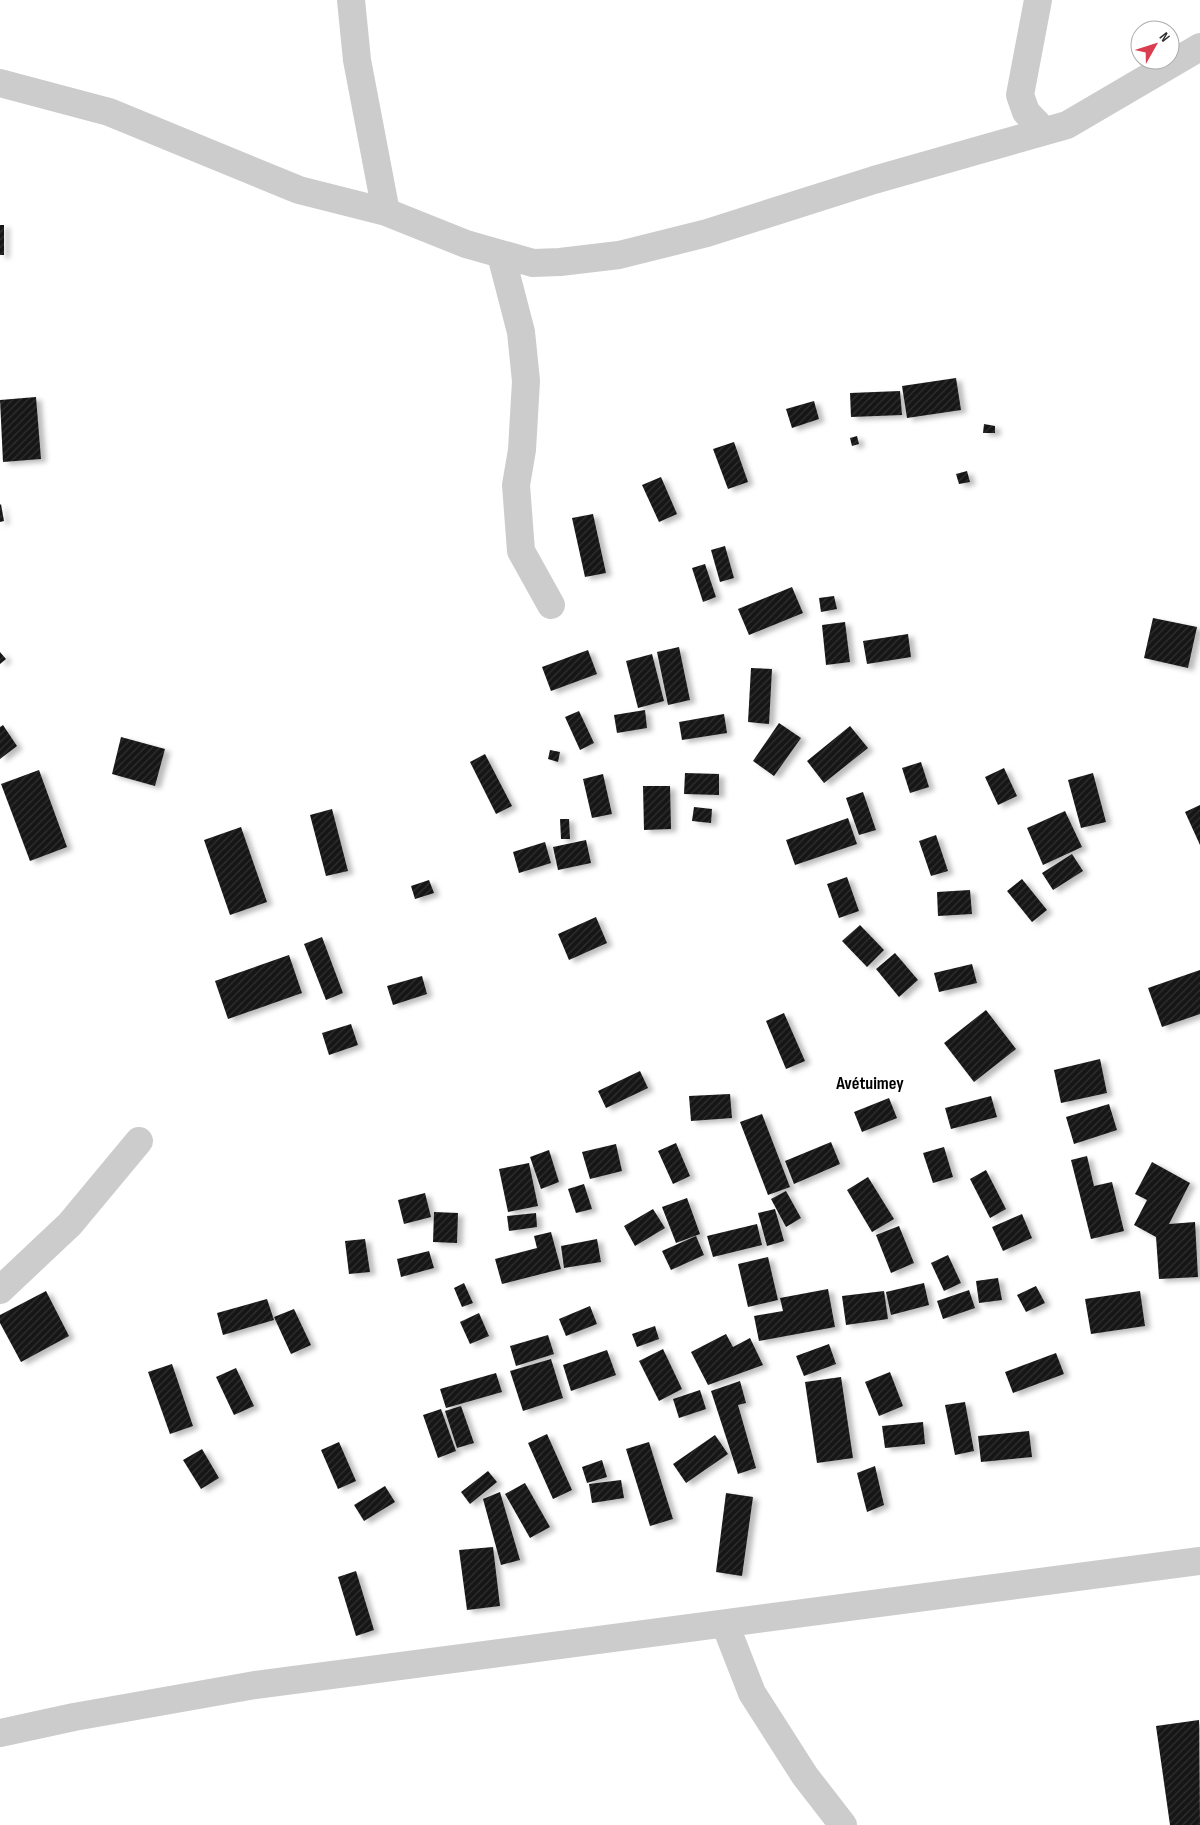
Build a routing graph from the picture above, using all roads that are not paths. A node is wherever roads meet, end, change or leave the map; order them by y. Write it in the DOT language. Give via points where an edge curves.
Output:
graph roads {
  1 [pos="351,0"];
  2 [pos="1038,0"];
  3 [pos="1200,48"];
  4 [pos="0,83"];
  5 [pos="1044,131"];
  6 [pos="386,212"];
  7 [pos="501,255"];
  8 [pos="550,605"];
  9 [pos="139,1141"];
  10 [pos="0,1290"];
  11 [pos="1200,1561"];
  12 [pos="725,1624"];
  13 [pos="0,1733"];
  14 [pos="843,1825"];
  1 -- 6 [label="street" via="357,60"];
  2 -- 5 [label="street" via="1020,95 1026,112"];
  3 -- 5 [label="street" via="1067,125"];
  4 -- 6 [label="street" via="109,112 299,190"];
  5 -- 7 [label="street" via="707,233 619,254 560,262 533,262"];
  6 -- 7 [label="street"];
  7 -- 8 [label="street" via="520,332 526,381 522,450 516,485 520,551"];
  9 -- 10 [label="street" via="70,1224"];
  11 -- 12 [label="street"];
  12 -- 13 [label="street" via="255,1684"];
  12 -- 14 [label="street" via="752,1693 805,1776"];
}
